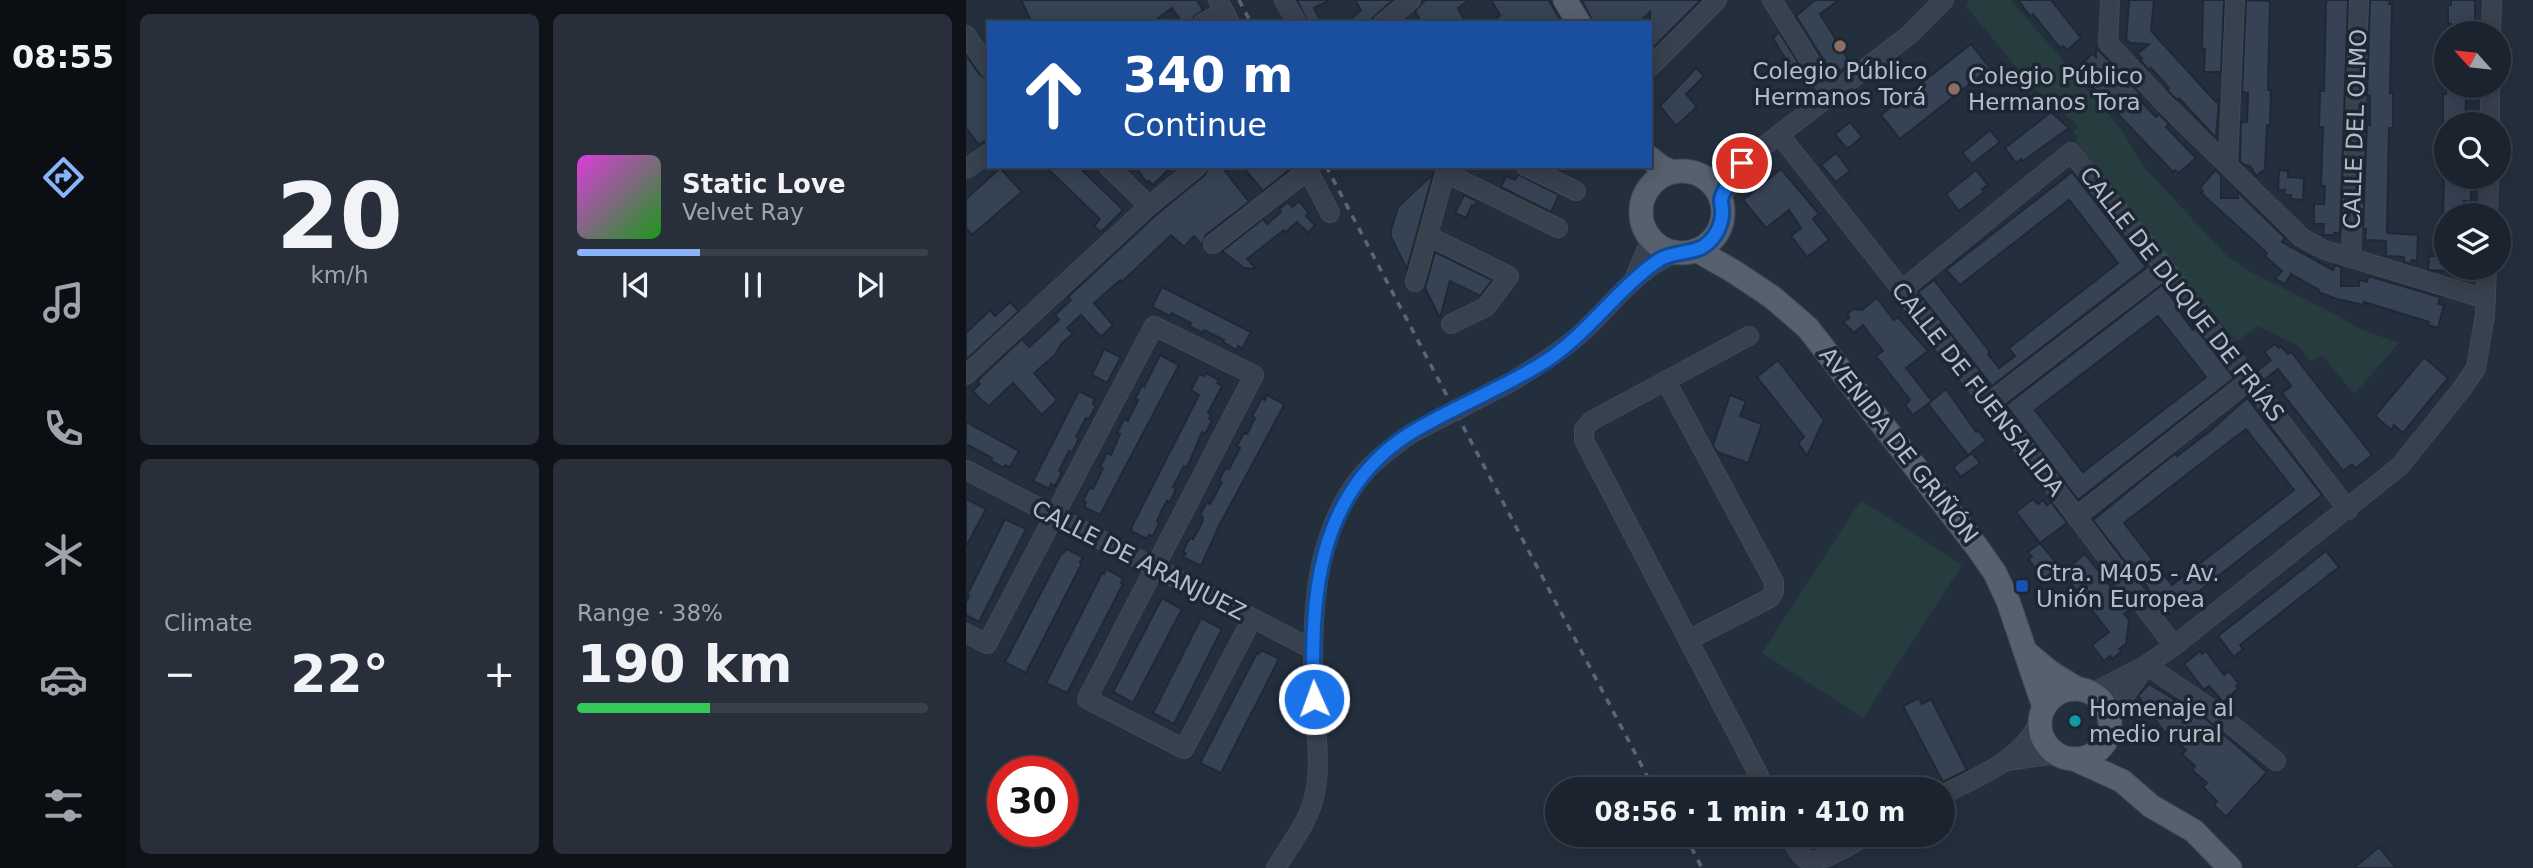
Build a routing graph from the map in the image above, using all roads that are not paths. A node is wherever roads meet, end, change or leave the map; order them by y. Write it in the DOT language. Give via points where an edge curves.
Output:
graph roads {
  1 [pos="1284,0"];
  2 [pos="1717,0"];
  3 [pos="1772,0"];
  4 [pos="1944,0"];
  5 [pos="2110,0"];
  6 [pos="2235,0"];
  7 [pos="2359,0"];
  8 [pos="2492,0"];
  9 [pos="1407,3"];
  10 [pos="1224,11"];
  11 [pos="1206,21"];
  12 [pos="1296,21"];
  13 [pos="1385,21"];
  14 [pos="1412,21"];
  15 [pos="2491,21"];
  16 [pos="966,35"];
  17 [pos="987,65"];
  18 [pos="1652,65"];
  19 [pos="1832,96"];
  20 [pos="1779,134"];
  21 [pos="987,154"];
  22 [pos="1652,160"];
  23 [pos="1742,163"];
  24 [pos="2228,165"];
  25 [pos="1110,168"];
  26 [pos="1196,168"];
  27 [pos="1307,168"];
  28 [pos="1529,168"];
  29 [pos="966,169"];
  30 [pos="1446,169"];
  31 [pos="1672,172"];
  32 [pos="1700,175"];
  33 [pos="1647,177"];
  34 [pos="1576,191"];
  35 [pos="1721,199"];
  36 [pos="1149,206"];
  37 [pos="1330,213"];
  38 [pos="1720,227"];
  39 [pos="1558,228"];
  40 [pos="1428,236"];
  41 [pos="1651,239"];
  42 [pos="1213,244"];
  43 [pos="1686,251"];
  44 [pos="2351,258"];
  45 [pos="2165,268"];
  46 [pos="1733,271"];
  47 [pos="1633,280"];
  48 [pos="2487,280"];
  49 [pos="1415,282"];
  50 [pos="1902,290"];
  51 [pos="2486,299"];
  52 [pos="1451,324"];
  53 [pos="1749,337"];
  54 [pos="966,374"];
  55 [pos="2250,380"];
  56 [pos="1666,381"];
  57 [pos="1990,402"];
  58 [pos="966,470"];
  59 [pos="2348,510"];
  60 [pos="1054,516"];
  61 [pos="2077,516"];
  62 [pos="1155,568"];
  63 [pos="1252,619"];
  64 [pos="966,634"];
  65 [pos="1689,640"];
  66 [pos="2174,646"];
  67 [pos="1312,649"];
  68 [pos="2024,650"];
  69 [pos="2146,665"];
  70 [pos="2085,690"];
  71 [pos="2042,715"];
  72 [pos="2109,728"];
  73 [pos="2066,757"];
  74 [pos="2007,761"];
  75 [pos="2276,761"];
  76 [pos="1760,777"];
  77 [pos="2122,781"];
  78 [pos="1955,788"];
  79 [pos="1797,847"];
  80 [pos="1844,847"];
  81 [pos="2227,864"];
  82 [pos="1276,868"];
  1 -- 12 [label="street"];
  2 -- 18 [label="street"];
  3 -- 19 [label="street"];
  4 -- 19 [label="street" via="1909,35"];
  5 -- 24 [label="street" via="2108,43"];
  6 -- 24 [label="street"];
  7 -- 44 [label="street, CALLE DEL OLMO"];
  8 -- 15 [label="street"];
  9 -- 13 [label="street"];
  9 -- 14 [label="street"];
  10 -- 11 [label="street"];
  16 -- 17 [label="street"];
  19 -- 20 [label="street"];
  20 -- 23 [label="street"];
  20 -- 50 [label="street, CALLE DE FUENSALIDA"];
  21 -- 29 [label="street"];
  22 -- 31 [label="main road"];
  23 -- 32 [label="street" via="1712,177"];
  23 -- 35 [label="street"];
  24 -- 44 [label="street" via="2302,238"];
  25 -- 36 [label="street"];
  26 -- 36 [label="street"];
  27 -- 37 [label="street"];
  27 -- 42 [label="street"];
  28 -- 34 [label="street"];
  30 -- 39 [label="street"];
  30 -- 40 [label="street"];
  31 -- 32 [label="main road"];
  31 -- 33 [label="main road"];
  32 -- 35 [label="main road"];
  33 -- 41 [label="main road" via="1642,219"];
  35 -- 38 [label="main road"];
  36 -- 54 [label="street"];
  38 -- 43 [label="main road" via="1709,243"];
  38 -- 46 [label="main road" via="1722,247"];
  40 -- 49 [label="street"];
  40 -- 52 [label="street" via="1509,276 1486,307"];
  41 -- 43 [label="main road" via="1662,248"];
  41 -- 47 [label="street"];
  43 -- 46 [label="main road, AVENIDA DE GRIÑÓN"];
  43 -- 47 [label="street" via="1662,258"];
  44 -- 51 [label="street"];
  45 -- 50 [label="street, CALLE DE DUQUE DE FRÍAS" via="2071,152"];
  45 -- 55 [label="street, CALLE DE DUQUE DE FRÍAS"];
  45 -- 57 [label="street"];
  46 -- 68 [label="main road, AVENIDA DE GRIÑÓN" via="1808,328 1977,547 2008,601"];
  47 -- 67 [label="street, bridge" via="1550,358 1410,434 1364,473 1334,524 1316,595"];
  48 -- 51 [label="street"];
  50 -- 57 [label="street, CALLE DE FUENSALIDA"];
  51 -- 59 [label="street" via="2476,368 2400,466"];
  53 -- 56 [label="street"];
  55 -- 59 [label="street, CALLE DE DUQUE DE FRÍAS"];
  55 -- 61 [label="street"];
  56 -- 65 [label="street" via="1591,421 1584,429 1584,440"];
  56 -- 65 [label="street" via="1774,582 1770,598"];
  57 -- 61 [label="street, CALLE DE FUENSALIDA"];
  58 -- 60 [label="street, CALLE DE ARANJUEZ"];
  59 -- 66 [label="street"];
  60 -- 62 [label="street, CALLE DE ARANJUEZ"];
  60 -- 62 [label="street" via="1154,326 1254,375"];
  60 -- 64 [label="street" via="987,644"];
  61 -- 66 [label="street, CALLE DE FUENSALIDA"];
  62 -- 63 [label="street, CALLE DE ARANJUEZ"];
  62 -- 63 [label="street" via="1087,699 1184,749"];
  63 -- 67 [label="street, CALLE DE ARANJUEZ"];
  65 -- 76 [label="street"];
  66 -- 69 [label="street"];
  67 -- 82 [label="street" via="1315,796"];
  68 -- 70 [label="main road" via="2050,672"];
  68 -- 71 [label="main road, AVENIDA DE GRIÑÓN"];
  69 -- 70 [label="street"];
  69 -- 72 [label="street"];
  69 -- 75 [label="street" via="2213,710"];
  70 -- 71 [label="main road" via="2064,690 2052,697"];
  70 -- 72 [label="main road" via="2109,708"];
  71 -- 73 [label="main road" via="2041,735 2047,746"];
  71 -- 74 [label="street" via="2031,740"];
  72 -- 73 [label="main road" via="2100,750 2088,757"];
  72 -- 77 [label="main road"];
  73 -- 74 [label="street"];
  73 -- 77 [label="main road"];
  74 -- 78 [label="street"];
  77 -- 81 [label="main road" via="2151,806 2194,831"];
  79 -- 80 [label="street" via="1807,860 1817,861"];
}
